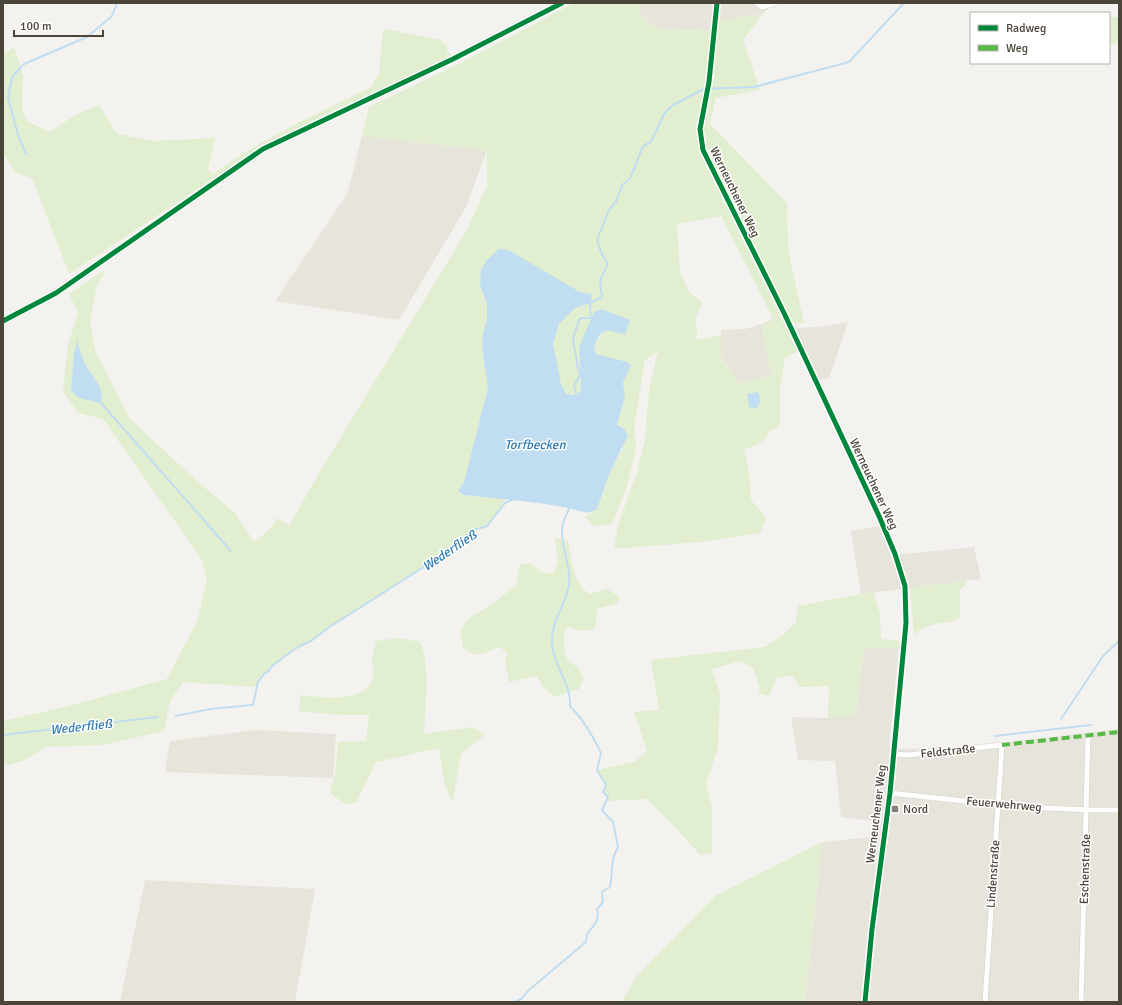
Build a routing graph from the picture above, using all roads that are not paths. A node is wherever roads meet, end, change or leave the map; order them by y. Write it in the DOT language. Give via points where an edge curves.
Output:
graph roads {
  1 [pos="562,3"];
  2 [pos="717,3"];
  3 [pos="757,3"];
  4 [pos="776,3"];
  5 [pos="3,321"];
  6 [pos="1088,735"];
  7 [pos="1002,745"];
  8 [pos="893,754"];
  9 [pos="890,792"];
  10 [pos="998,804"];
  11 [pos="1087,810"];
  12 [pos="1119,810"];
  13 [pos="865,1002"];
  14 [pos="985,1002"];
  15 [pos="1081,1002"];
  1 -- 5 [label="street" via="263,150 56,293"];
  2 -- 8 [label="street, Werneuchener Weg" via="709,82 700,129 703,150 790,326 887,534 903,580 906,623"];
  3 -- 4 [label="street" via="762,7"];
  6 -- 11 [label="street, Eschenstraße"];
  7 -- 8 [label="street, Feldstraße" via="908,755"];
  7 -- 10 [label="street, Lindenstraße"];
  8 -- 9 [label="street, Werneuchener Weg"];
  9 -- 10 [label="street, Feuerwehrweg"];
  9 -- 13 [label="street, Werneuchener Weg"];
  10 -- 11 [label="street, Feuerwehrweg"];
  10 -- 14 [label="street, Lindenstraße"];
  11 -- 12 [label="street, Feuerwehrweg"];
  11 -- 15 [label="street, Eschenstraße"];
}
